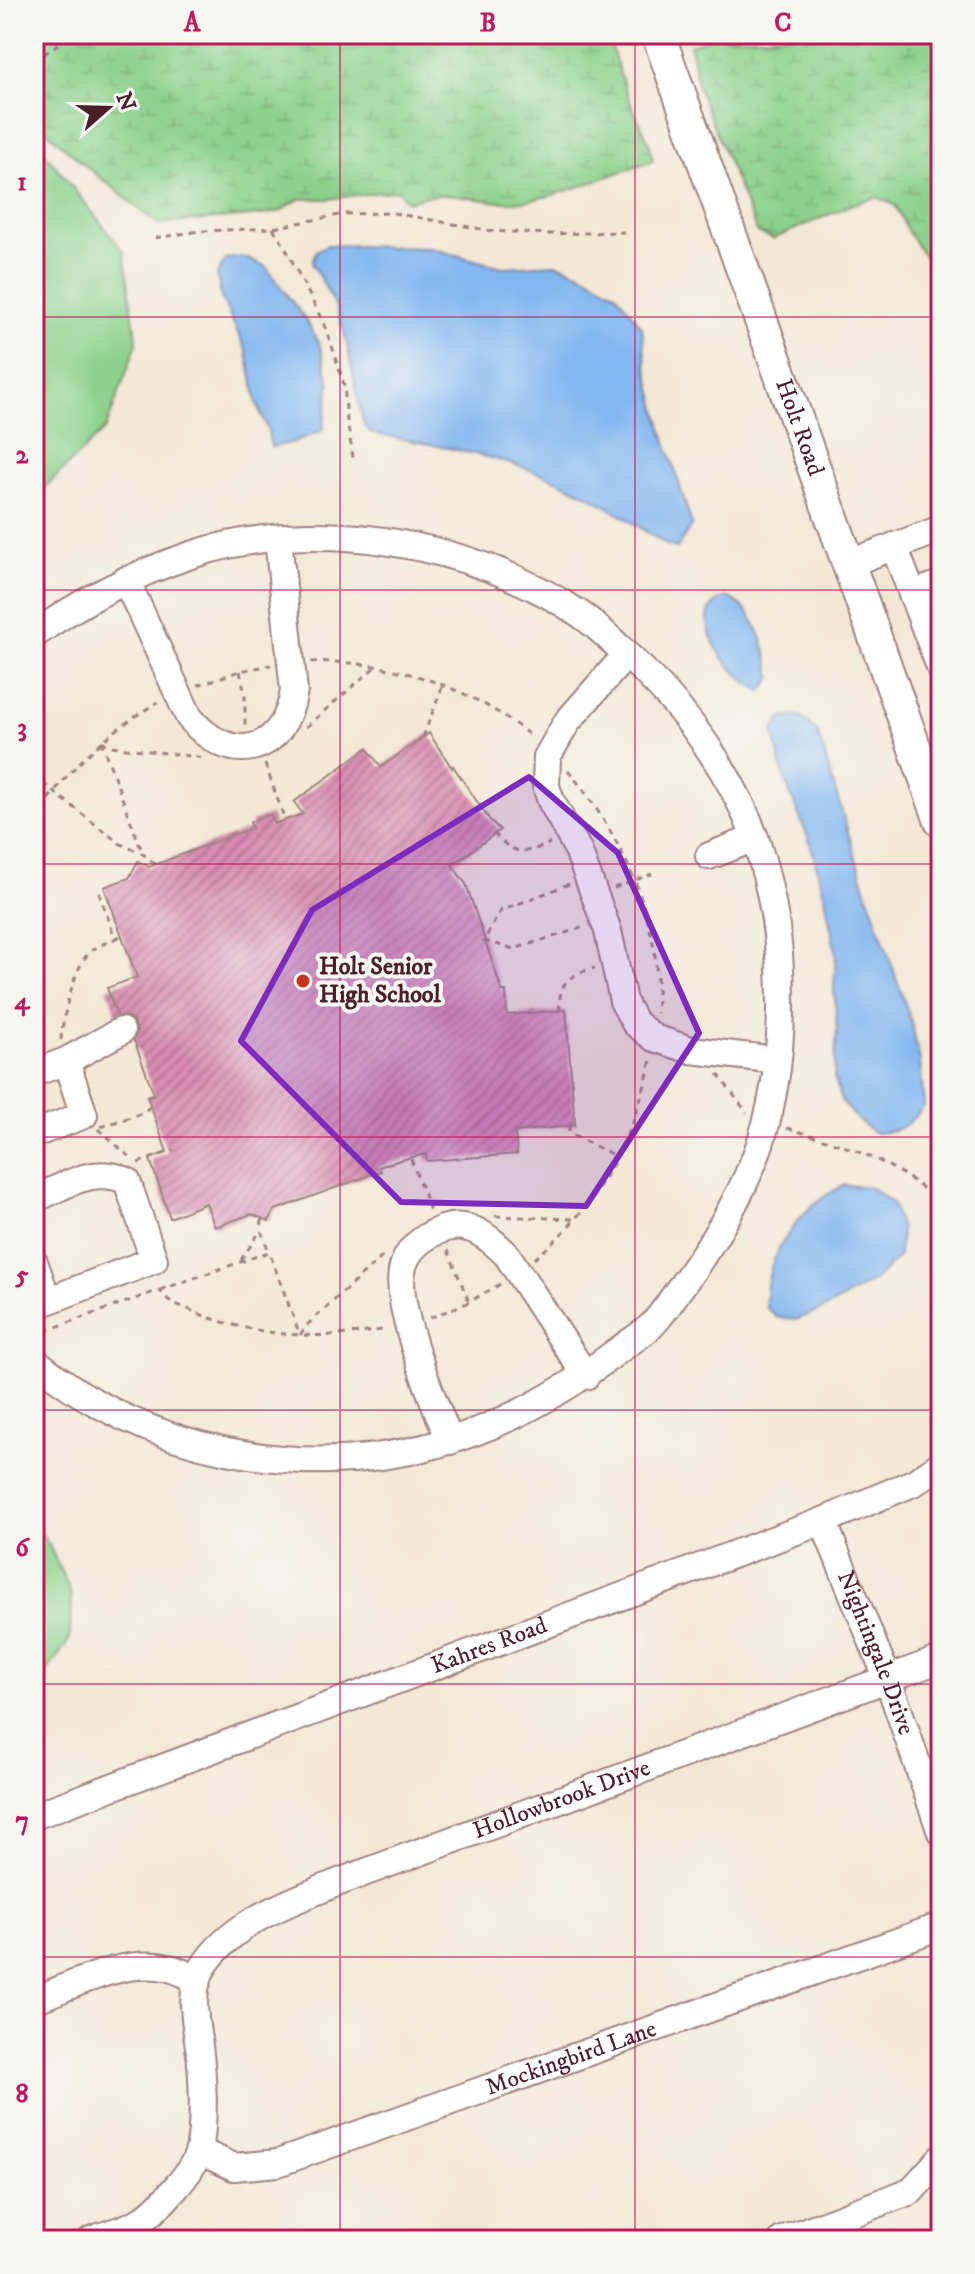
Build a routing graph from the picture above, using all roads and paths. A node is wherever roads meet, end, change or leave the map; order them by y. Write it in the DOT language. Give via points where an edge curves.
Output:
graph roads {
  1 [pos="42,34"];
  2 [pos="67,34"];
  3 [pos="658,34"];
  4 [pos="60,43"];
  5 [pos="34,61"];
  6 [pos="273,228"];
  7 [pos="624,232"];
  8 [pos="155,238"];
  9 [pos="354,463"];
  10 [pos="941,529"];
  11 [pos="278,539"];
  12 [pos="894,546"];
  13 [pos="847,564"];
  14 [pos="126,580"];
  15 [pos="941,584"];
  16 [pos="912,594"];
  17 [pos="34,635"];
  18 [pos="626,655"];
  19 [pos="291,663"];
  20 [pos="376,666"];
  21 [pos="941,670"];
  22 [pos="443,685"];
  23 [pos="178,692"];
  24 [pos="301,731"];
  25 [pos="423,737"];
  26 [pos="101,741"];
  27 [pos="550,753"];
  28 [pos="211,756"];
  29 [pos="34,776"];
  30 [pos="54,792"];
  31 [pos="34,819"];
  32 [pos="941,821"];
  33 [pos="494,833"];
  34 [pos="755,838"];
  35 [pos="553,842"];
  36 [pos="143,854"];
  37 [pos="709,856"];
  38 [pos="159,867"];
  39 [pos="568,874"];
  40 [pos="571,883"];
  41 [pos="98,890"];
  42 [pos="575,892"];
  43 [pos="588,926"];
  44 [pos="599,968"];
  45 [pos="560,1011"];
  46 [pos="121,1031"];
  47 [pos="654,1048"];
  48 [pos="63,1054"];
  49 [pos="777,1060"];
  50 [pos="713,1069"];
  51 [pos="34,1073"];
  52 [pos="766,1123"];
  53 [pos="569,1126"];
  54 [pos="98,1129"];
  55 [pos="34,1134"];
  56 [pos="174,1150"];
  57 [pos="617,1157"];
  58 [pos="411,1159"];
  59 [pos="138,1163"];
  60 [pos="127,1168"];
  61 [pos="34,1199"];
  62 [pos="941,1204"];
  63 [pos="489,1216"];
  64 [pos="262,1219"];
  65 [pos="433,1219"];
  66 [pos="575,1219"];
  67 [pos="261,1230"];
  68 [pos="445,1241"];
  69 [pos="390,1250"];
  70 [pos="269,1252"];
  71 [pos="34,1262"];
  72 [pos="239,1262"];
  73 [pos="518,1271"];
  74 [pos="160,1290"];
  75 [pos="469,1302"];
  76 [pos="41,1303"];
  77 [pos="409,1323"];
  78 [pos="34,1335"];
  79 [pos="300,1335"];
  80 [pos="34,1360"];
  81 [pos="586,1376"];
  82 [pos="450,1441"];
  83 [pos="941,1464"];
  84 [pos="823,1521"];
  85 [pos="941,1659"];
  86 [pos="888,1680"];
  87 [pos="34,1816"];
  88 [pos="941,1832"];
  89 [pos="941,1926"];
  90 [pos="199,1975"];
  91 [pos="34,2000"];
  92 [pos="199,2151"];
  93 [pos="941,2158"];
  94 [pos="91,2240"];
  95 [pos="782,2240"];
  1 -- 4 [label="path"];
  2 -- 4 [label="path"];
  3 -- 13 [label="main road, Holt Road"];
  4 -- 5 [label="path"];
  6 -- 7 [label="path" via="344,214 393,213 492,231"];
  6 -- 8 [label="path"];
  6 -- 9 [label="path" via="333,349 344,385"];
  10 -- 12 [label="street"];
  11 -- 14 [label="street" via="195,554"];
  11 -- 18 [label="street" via="332,536 388,542 473,561 582,615"];
  11 -- 19 [label="street"];
  12 -- 13 [label="street"];
  12 -- 16 [label="street"];
  13 -- 32 [label="main road, Holt Road"];
  14 -- 17 [label="street" via="76,605"];
  14 -- 23 [label="street"];
  15 -- 16 [label="street"];
  16 -- 21 [label="street"];
  18 -- 27 [label="street" via="567,722"];
  18 -- 34 [label="street" via="670,696 708,748"];
  19 -- 20 [label="path"];
  19 -- 23 [label="path" via="240,671"];
  19 -- 23 [label="street" via="291,708 281,729 251,747 219,744 202,733"];
  20 -- 22 [label="path"];
  20 -- 24 [label="path"];
  22 -- 25 [label="path"];
  22 -- 27 [label="path" via="502,715"];
  23 -- 26 [label="path"];
  26 -- 28 [label="path"];
  26 -- 30 [label="path"];
  26 -- 36 [label="path"];
  27 -- 47 [label="street" via="546,786 551,801 578,850 608,931 623,1001"];
  27 -- 47 [label="path" via="597,807 635,880 653,954"];
  29 -- 30 [label="path"];
  30 -- 31 [label="path"];
  30 -- 36 [label="path" via="122,846"];
  33 -- 35 [label="path" via="515,851"];
  34 -- 37 [label="street"];
  34 -- 49 [label="street" via="779,951"];
  36 -- 38 [label="path"];
  39 -- 40 [label="path"];
  40 -- 42 [label="path"];
  40 -- 43 [label="path" via="500,911 484,941 514,949"];
  41 -- 48 [label="path" via="115,938 122,936 90,951 76,977 62,1026"];
  44 -- 45 [label="path" via="566,980"];
  46 -- 48 [label="street"];
  47 -- 49 [label="street"];
  47 -- 57 [label="path" via="635,1119"];
  48 -- 51 [label="street"];
  48 -- 55 [label="street" via="84,1115"];
  49 -- 52 [label="street"];
  50 -- 52 [label="path" via="751,1118"];
  52 -- 62 [label="path" via="865,1153 915,1180"];
  52 -- 81 [label="street" via="728,1217 703,1257 651,1326"];
  53 -- 57 [label="path" via="569,1133"];
  54 -- 59 [label="path"];
  56 -- 59 [label="path"];
  57 -- 66 [label="path"];
  58 -- 65 [label="path"];
  59 -- 60 [label="path"];
  61 -- 76 [label="street" via="98,1173 127,1181 154,1260"];
  63 -- 66 [label="path"];
  64 -- 67 [label="path"];
  66 -- 73 [label="path"];
  67 -- 70 [label="path"];
  67 -- 72 [label="path"];
  68 -- 75 [label="path"];
  69 -- 79 [label="path"];
  70 -- 72 [label="path"];
  70 -- 79 [label="path"];
  71 -- 76 [label="street"];
  72 -- 74 [label="path"];
  73 -- 75 [label="path"];
  73 -- 77 [label="street" via="490,1238 470,1227 447,1227 424,1237 402,1268"];
  73 -- 81 [label="street"];
  74 -- 78 [label="path"];
  74 -- 79 [label="path" via="167,1299 217,1321"];
  75 -- 77 [label="path"];
  77 -- 79 [label="path" via="350,1334"];
  77 -- 82 [label="street"];
  80 -- 82 [label="street" via="105,1408 166,1435 236,1453 337,1461 402,1454"];
  81 -- 82 [label="street" via="534,1408"];
  83 -- 84 [label="street, Kahres Road" via="915,1482"];
  84 -- 86 [label="street, Nightingale Drive"];
  84 -- 87 [label="street, Kahres Road"];
  85 -- 86 [label="street, Hollowbrook Drive"];
  86 -- 88 [label="street, Nightingale Drive"];
  86 -- 90 [label="street, Hollowbrook Drive" via="262,1914 238,1931"];
  89 -- 92 [label="street, Mockingbird Lane" via="278,2163 234,2167"];
  90 -- 91 [label="street" via="168,1967 119,1969"];
  90 -- 92 [label="street" via="194,1994 204,2075"];
  92 -- 94 [label="street" via="180,2184 138,2222"];
  93 -- 95 [label="street" via="911,2191"];
}
